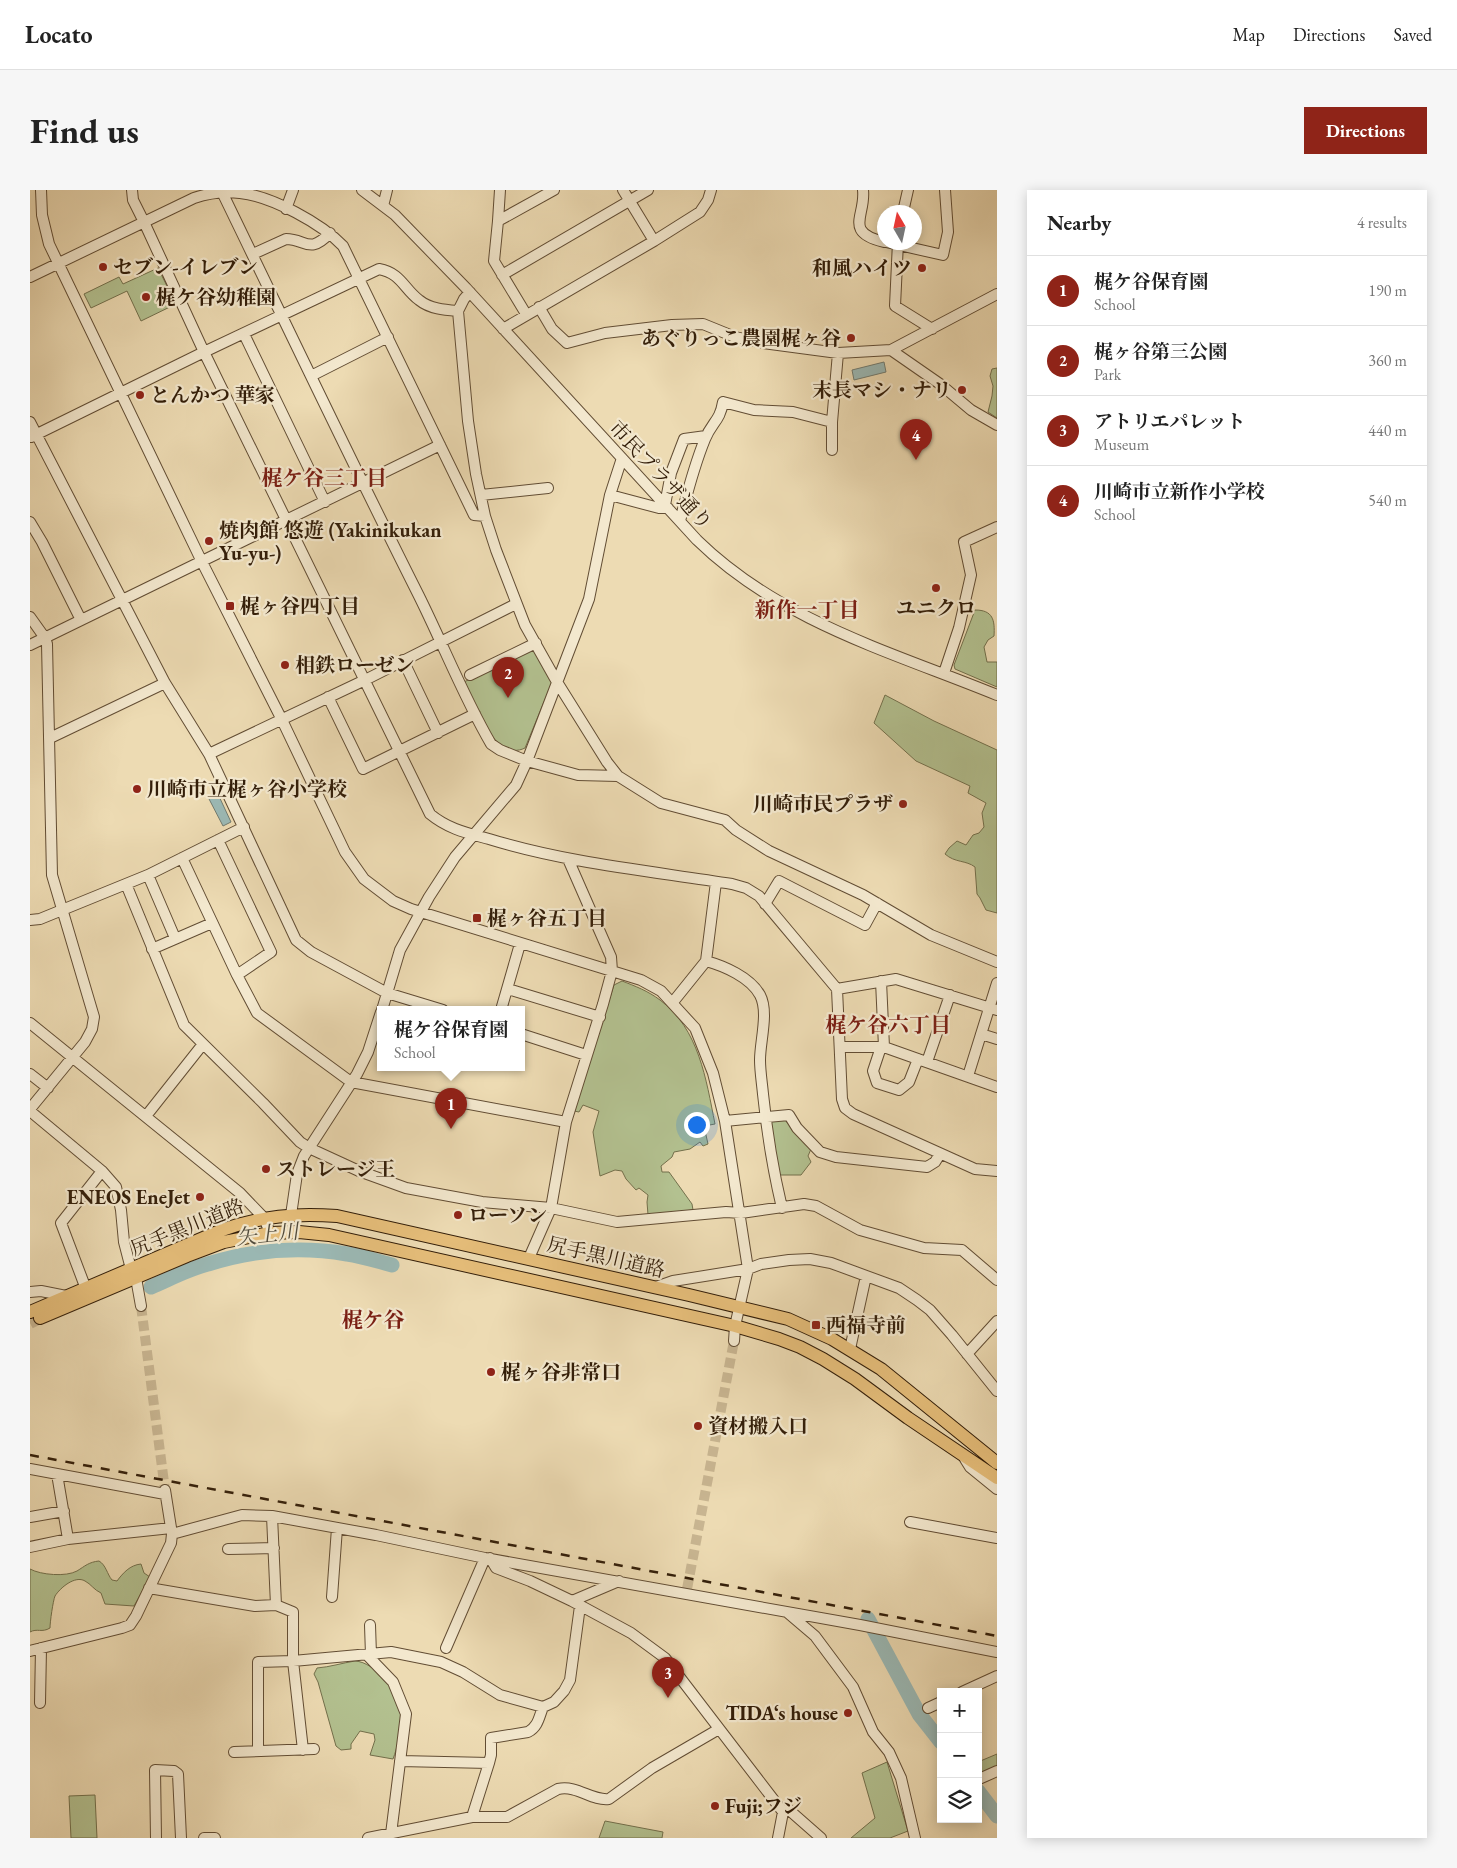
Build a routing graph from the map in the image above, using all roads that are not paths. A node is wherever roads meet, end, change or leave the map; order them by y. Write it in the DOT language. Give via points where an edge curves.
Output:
graph roads {
  1 [pos="41,190"];
  2 [pos="132,190"];
  3 [pos="293,190"];
  4 [pos="362,190"];
  5 [pos="387,190"];
  6 [pos="500,190"];
  7 [pos="554,190"];
  8 [pos="623,190"];
  9 [pos="648,190"];
  10 [pos="711,190"];
  11 [pos="863,190"];
  12 [pos="908,190"];
  13 [pos="944,190"];
  14 [pos="222,192"];
  15 [pos="629,201"];
  16 [pos="905,205"];
  17 [pos="384,206"];
  18 [pos="286,209"];
  19 [pos="498,221"];
  20 [pos="144,222"];
  21 [pos="330,233"];
  22 [pos="877,240"];
  23 [pos="654,241"];
  24 [pos="898,250"];
  25 [pos="920,250"];
  26 [pos="252,254"];
  27 [pos="59,264"];
  28 [pos="502,275"];
  29 [pos="30,278"];
  30 [pos="359,278"];
  31 [pos="470,292"];
  32 [pos="997,294"];
  33 [pos="539,307"];
  34 [pos="458,311"];
  35 [pos="526,314"];
  36 [pos="282,315"];
  37 [pos="503,329"];
  38 [pos="932,329"];
  39 [pos="244,334"];
  40 [pos="388,337"];
  41 [pos="891,350"];
  42 [pos="204,352"];
  43 [pos="838,353"];
  44 [pos="311,376"];
  45 [pos="121,392"];
  46 [pos="30,422"];
  47 [pos="832,422"];
  48 [pos="997,425"];
  49 [pos="33,436"];
  50 [pos="706,436"];
  51 [pos="440,445"];
  52 [pos="832,450"];
  53 [pos="622,458"];
  54 [pos="363,484"];
  55 [pos="548,488"];
  56 [pos="481,495"];
  57 [pos="610,495"];
  58 [pos="325,502"];
  59 [pos="666,506"];
  60 [pos="485,516"];
  61 [pos="286,520"];
  62 [pos="680,521"];
  63 [pos="30,522"];
  64 [pos="997,527"];
  65 [pos="202,562"];
  66 [pos="121,600"];
  67 [pos="516,604"];
  68 [pos="30,617"];
  69 [pos="81,620"];
  70 [pos="45,638"];
  71 [pos="440,641"];
  72 [pos="536,643"];
  73 [pos="30,645"];
  74 [pos="403,660"];
  75 [pos="944,673"];
  76 [pos="470,675"];
  77 [pos="365,680"];
  78 [pos="557,682"];
  79 [pos="165,683"];
  80 [pos="997,694"];
  81 [pos="328,698"];
  82 [pos="475,714"];
  83 [pos="282,720"];
  84 [pos="438,733"];
  85 [pos="50,738"];
  86 [pos="400,752"];
  87 [pos="209,754"];
  88 [pos="527,761"];
  89 [pos="618,776"];
  90 [pos="244,827"];
  91 [pos="474,835"];
  92 [pos="218,840"];
  93 [pos="182,858"];
  94 [pos="568,859"];
  95 [pos="148,875"];
  96 [pos="716,882"];
  97 [pos="126,884"];
  98 [pos="877,903"];
  99 [pos="765,904"];
  100 [pos="63,910"];
  101 [pos="421,913"];
  102 [pos="30,920"];
  103 [pos="212,923"];
  104 [pos="175,938"];
  105 [pos="520,944"];
  106 [pos="152,948"];
  107 [pos="706,961"];
  108 [pos="997,962"];
  109 [pos="612,971"];
  110 [pos="237,975"];
  111 [pos="881,981"];
  112 [pos="997,983"];
  113 [pos="508,988"];
  114 [pos="837,989"];
  115 [pos="387,993"];
  116 [pos="950,995"];
  117 [pos="673,1002"];
  118 [pos="383,1006"];
  119 [pos="430,1006"];
  120 [pos="502,1006"];
  121 [pos="993,1008"];
  122 [pos="600,1017"];
  123 [pos="30,1022"];
  124 [pos="377,1024"];
  125 [pos="981,1034"];
  126 [pos="525,1035"];
  127 [pos="997,1039"];
  128 [pos="203,1044"];
  129 [pos="840,1047"];
  130 [pos="882,1047"];
  131 [pos="586,1055"];
  132 [pos="73,1057"];
  133 [pos="923,1060"];
  134 [pos="30,1074"];
  135 [pos="968,1076"];
  136 [pos="351,1082"];
  137 [pos="997,1087"];
  138 [pos="48,1088"];
  139 [pos="30,1110"];
  140 [pos="146,1116"];
  141 [pos="765,1118"];
  142 [pos="566,1122"];
  143 [pos="726,1122"];
  144 [pos="309,1148"];
  145 [pos="940,1154"];
  146 [pos="102,1170"];
  147 [pos="997,1171"];
  148 [pos="551,1208"];
  149 [pos="782,1208"];
  150 [pos="740,1213"];
  151 [pos="291,1215"];
  152 [pos="264,1218"];
  153 [pos="270,1233"];
  154 [pos="529,1258"];
  155 [pos="748,1270"];
  156 [pos="134,1274"];
  157 [pos="866,1276"];
  158 [pos="997,1280"];
  159 [pos="656,1287"];
  160 [pos="86,1289"];
  161 [pos="30,1292"];
  162 [pos="66,1296"];
  163 [pos="141,1306"];
  164 [pos="740,1307"];
  165 [pos="35,1315"];
  166 [pos="997,1321"];
  167 [pos="735,1326"];
  168 [pos="734,1341"];
  169 [pos="850,1349"];
  170 [pos="967,1354"];
  171 [pos="997,1391"];
  172 [pos="962,1454"];
  173 [pos="997,1463"];
  174 [pos="30,1469"];
  175 [pos="58,1474"];
  176 [pos="997,1478"];
  177 [pos="997,1489"];
  178 [pos="64,1511"];
  179 [pos="272,1516"];
  180 [pos="30,1517"];
  181 [pos="910,1522"];
  182 [pos="338,1528"];
  183 [pos="172,1531"];
  184 [pos="994,1536"];
  185 [pos="68,1539"];
  186 [pos="30,1547"];
  187 [pos="274,1548"];
  188 [pos="228,1549"];
  189 [pos="488,1558"];
  190 [pos="619,1581"];
  191 [pos="149,1588"];
  192 [pos="332,1597"];
  193 [pos="576,1603"];
  194 [pos="276,1605"];
  195 [pos="787,1613"];
  196 [pos="370,1625"];
  197 [pos="41,1648"];
  198 [pos="446,1648"];
  199 [pos="30,1651"];
  200 [pos="997,1652"];
  201 [pos="369,1655"];
  202 [pos="294,1661"];
  203 [pos="997,1676"];
  204 [pos="971,1688"];
  205 [pos="40,1703"];
  206 [pos="937,1704"];
  207 [pos="543,1707"];
  208 [pos="928,1708"];
  209 [pos="719,1729"];
  210 [pos="314,1749"];
  211 [pos="303,1750"];
  212 [pos="258,1751"];
  213 [pos="234,1752"];
  214 [pos="400,1761"];
  215 [pos="489,1763"];
  216 [pos="997,1771"];
  217 [pos="981,1778"];
  218 [pos="788,1809"];
  219 [pos="472,1817"];
  220 [pos="391,1834"];
  221 [pos="156,1838"];
  222 [pos="181,1838"];
  223 [pos="187,1838"];
  224 [pos="204,1838"];
  225 [pos="214,1838"];
  226 [pos="368,1838"];
  227 [pos="778,1838"];
  228 [pos="821,1838"];
  229 [pos="915,1838"];
  1 -- 27 [label="street" via="45,230"];
  2 -- 20 [label="street"];
  3 -- 18 [label="street"];
  4 -- 17 [label="street, 市民プラザ通り"];
  5 -- 17 [label="street"];
  6 -- 19 [label="street"];
  7 -- 19 [label="street"];
  8 -- 15 [label="street"];
  9 -- 15 [label="street"];
  10 -- 23 [label="street" via="700,212"];
  11 -- 22 [label="street" via="864,200 858,220 861,229"];
  12 -- 16 [label="street"];
  13 -- 25 [label="street" via="948,232 942,256"];
  14 -- 18 [label="street" via="257,196"];
  14 -- 20 [label="street" via="194,198"];
  14 -- 26 [label="street"];
  15 -- 23 [label="street"];
  15 -- 28 [label="street"];
  17 -- 31 [label="street, 市民プラザ通り"];
  18 -- 21 [label="street"];
  19 -- 28 [label="street" via="494,261"];
  20 -- 27 [label="street"];
  20 -- 42 [label="street"];
  21 -- 26 [label="street" via="313,244 286,239"];
  21 -- 30 [label="street" via="343,246"];
  23 -- 33 [label="street"];
  24 -- 38 [label="street" via="895,306"];
  26 -- 36 [label="street"];
  27 -- 29 [label="street"];
  27 -- 45 [label="street"];
  28 -- 35 [label="street"];
  30 -- 34 [label="street" via="379,269 390,271 419,300 431,307"];
  30 -- 36 [label="street"];
  30 -- 40 [label="street"];
  31 -- 34 [label="street"];
  31 -- 37 [label="street, 市民プラザ通り"];
  32 -- 38 [label="street"];
  33 -- 35 [label="street"];
  33 -- 43 [label="street" via="552,329 566,343 605,333 703,324 735,337 762,343"];
  34 -- 56 [label="street" via="468,421"];
  35 -- 37 [label="street"];
  36 -- 39 [label="street"];
  36 -- 44 [label="street"];
  37 -- 53 [label="street, 市民プラザ通り"];
  38 -- 41 [label="street"];
  39 -- 42 [label="street"];
  39 -- 58 [label="street"];
  40 -- 44 [label="street"];
  40 -- 51 [label="street"];
  41 -- 43 [label="street"];
  41 -- 48 [label="street" via="940,384 970,410"];
  42 -- 45 [label="street"];
  42 -- 61 [label="street"];
  43 -- 47 [label="street"];
  44 -- 54 [label="street"];
  45 -- 49 [label="street"];
  45 -- 65 [label="street"];
  46 -- 49 [label="street"];
  47 -- 50 [label="street" via="793,412 754,410 723,402 721,415"];
  47 -- 52 [label="street"];
  49 -- 66 [label="street"];
  50 -- 59 [label="street" via="684,439 671,473"];
  50 -- 62 [label="street" via="691,474"];
  51 -- 54 [label="street"];
  51 -- 60 [label="street" via="474,515"];
  53 -- 57 [label="street"];
  53 -- 59 [label="street, 市民プラザ通り"];
  54 -- 58 [label="street"];
  54 -- 71 [label="street"];
  55 -- 56 [label="street"];
  56 -- 60 [label="street"];
  57 -- 59 [label="street" via="659,508"];
  57 -- 78 [label="street" via="588,599"];
  58 -- 61 [label="street"];
  59 -- 62 [label="street, 市民プラザ通り"];
  60 -- 67 [label="street"];
  61 -- 65 [label="street"];
  61 -- 77 [label="street"];
  62 -- 75 [label="street, 市民プラザ通り" via="718,561 789,608 843,635"];
  63 -- 69 [label="street"];
  64 -- 75 [label="street" via="964,542 971,575 959,628"];
  65 -- 66 [label="street"];
  65 -- 83 [label="street"];
  66 -- 69 [label="street"];
  66 -- 79 [label="street"];
  67 -- 71 [label="street"];
  67 -- 72 [label="street"];
  68 -- 70 [label="street"];
  69 -- 70 [label="street"];
  70 -- 73 [label="street"];
  70 -- 85 [label="street"];
  71 -- 74 [label="street"];
  71 -- 82 [label="street"];
  72 -- 76 [label="street"];
  72 -- 78 [label="street"];
  74 -- 77 [label="street"];
  74 -- 84 [label="street"];
  75 -- 80 [label="street, 市民プラザ通り"];
  77 -- 81 [label="street"];
  77 -- 86 [label="street"];
  78 -- 88 [label="street"];
  78 -- 89 [label="street"];
  79 -- 85 [label="street"];
  79 -- 87 [label="street"];
  81 -- 83 [label="street"];
  81 -- 86 [label="street" via="363,769"];
  82 -- 84 [label="street"];
  82 -- 88 [label="street" via="491,744"];
  83 -- 87 [label="street"];
  83 -- 101 [label="street" via="345,852 364,879 393,901"];
  84 -- 86 [label="street"];
  85 -- 100 [label="street" via="51,861"];
  86 -- 91 [label="street" via="430,814 443,825"];
  87 -- 90 [label="street"];
  88 -- 89 [label="street" via="578,775"];
  88 -- 91 [label="street" via="516,785"];
  89 -- 98 [label="street" via="661,803 725,820 769,852"];
  90 -- 92 [label="street"];
  90 -- 115 [label="street" via="296,940 310,952"];
  91 -- 94 [label="street" via="522,850"];
  91 -- 101 [label="street" via="454,857"];
  92 -- 93 [label="street"];
  92 -- 110 [label="street" via="271,952"];
  93 -- 95 [label="street"];
  93 -- 103 [label="street"];
  94 -- 96 [label="street"];
  94 -- 109 [label="street" via="611,957"];
  95 -- 97 [label="street"];
  95 -- 104 [label="street"];
  96 -- 99 [label="street" via="746,888"];
  96 -- 107 [label="street"];
  97 -- 100 [label="street"];
  97 -- 106 [label="street"];
  98 -- 99 [label="street" via="865,925 779,881"];
  98 -- 108 [label="street" via="932,935"];
  99 -- 114 [label="street"];
  100 -- 102 [label="street"];
  100 -- 132 [label="street" via="94,1017 92,1029"];
  101 -- 105 [label="street"];
  101 -- 115 [label="street" via="400,950"];
  103 -- 104 [label="street"];
  103 -- 110 [label="street"];
  104 -- 106 [label="street"];
  105 -- 109 [label="street"];
  105 -- 113 [label="street"];
  106 -- 128 [label="street" via="184,1025"];
  107 -- 117 [label="street"];
  107 -- 141 [label="street" via="745,978 761,996 764,1017 760,1060"];
  109 -- 117 [label="street" via="641,980"];
  109 -- 122 [label="street"];
  110 -- 136 [label="street" via="258,1013"];
  111 -- 114 [label="street"];
  111 -- 116 [label="street" via="896,980"];
  111 -- 130 [label="street"];
  112 -- 121 [label="street"];
  113 -- 120 [label="street"];
  113 -- 122 [label="street"];
  114 -- 129 [label="street"];
  115 -- 118 [label="street"];
  115 -- 119 [label="street"];
  116 -- 121 [label="street"];
  116 -- 133 [label="street"];
  117 -- 143 [label="street" via="696,1028 713,1073"];
  121 -- 125 [label="street"];
  122 -- 131 [label="street"];
  123 -- 132 [label="street"];
  124 -- 136 [label="street" via="368,1052"];
  125 -- 127 [label="street"];
  125 -- 135 [label="street"];
  126 -- 131 [label="street"];
  128 -- 140 [label="street"];
  128 -- 144 [label="street"];
  129 -- 130 [label="street"];
  129 -- 145 [label="street" via="845,1108"];
  130 -- 133 [label="street"];
  130 -- 133 [label="street" via="873,1071 876,1083 899,1090 909,1082"];
  131 -- 142 [label="street"];
  132 -- 138 [label="street"];
  132 -- 140 [label="street"];
  133 -- 135 [label="street"];
  134 -- 138 [label="street"];
  135 -- 137 [label="street"];
  136 -- 142 [label="street"];
  136 -- 144 [label="street"];
  138 -- 139 [label="street"];
  139 -- 146 [label="street"];
  140 -- 152 [label="street" via="240,1193"];
  141 -- 143 [label="street"];
  141 -- 145 [label="street" via="788,1115 820,1152 836,1156 927,1167"];
  141 -- 149 [label="street"];
  142 -- 148 [label="street"];
  143 -- 150 [label="street"];
  144 -- 148 [label="street" via="406,1188 482,1202"];
  144 -- 151 [label="street" via="297,1174"];
  145 -- 147 [label="street" via="977,1170"];
  146 -- 156 [label="street" via="116,1187 124,1242"];
  146 -- 160 [label="street" via="61,1223"];
  148 -- 150 [label="street" via="617,1222"];
  148 -- 154 [label="street"];
  149 -- 150 [label="street"];
  149 -- 158 [label="street" via="804,1204 816,1206 860,1230 924,1248 962,1250"];
  150 -- 155 [label="street"];
  151 -- 152 [label="main road, 尻手黒川道路"];
  151 -- 154 [label="main road, 尻手黒川道路" via="337,1216"];
  152 -- 153 [label="street"];
  152 -- 156 [label="main road, 尻手黒川道路" via="222,1230"];
  153 -- 156 [label="main road, 尻手黒川道路" via="224,1242"];
  153 -- 167 [label="main road, 尻手黒川道路" via="329,1235"];
  154 -- 159 [label="main road, 尻手黒川道路"];
  155 -- 157 [label="street" via="761,1264 810,1259"];
  155 -- 159 [label="street" via="673,1281"];
  155 -- 164 [label="street"];
  156 -- 160 [label="main road, 尻手黒川道路"];
  156 -- 163 [label="street"];
  156 -- 165 [label="main road, 尻手黒川道路"];
  157 -- 169 [label="street"];
  157 -- 170 [label="street" via="899,1288 930,1310"];
  159 -- 164 [label="main road, 尻手黒川道路"];
  160 -- 162 [label="main road, 尻手黒川道路"];
  161 -- 162 [label="street"];
  162 -- 165 [label="main road, 尻手黒川道路"];
  164 -- 167 [label="street"];
  164 -- 169 [label="main road, 尻手黒川道路" via="788,1319"];
  166 -- 170 [label="street"];
  167 -- 168 [label="street"];
  167 -- 172 [label="main road, 尻手黒川道路" via="779,1339 823,1359"];
  169 -- 173 [label="main road, 尻手黒川道路" via="882,1369"];
  170 -- 171 [label="street"];
  172 -- 176 [label="main road, 尻手黒川道路"];
  172 -- 177 [label="street" via="970,1467"];
  174 -- 175 [label="street"];
  175 -- 178 [label="street"];
  175 -- 183 [label="street" via="165,1492"];
  178 -- 180 [label="street"];
  178 -- 185 [label="street"];
  179 -- 182 [label="street"];
  179 -- 183 [label="street" via="242,1515 216,1524"];
  179 -- 187 [label="street"];
  181 -- 184 [label="street"];
  182 -- 189 [label="street"];
  182 -- 192 [label="street"];
  183 -- 185 [label="street"];
  183 -- 191 [label="street" via="171,1543"];
  185 -- 186 [label="street"];
  187 -- 188 [label="street"];
  187 -- 194 [label="street"];
  189 -- 190 [label="street"];
  189 -- 193 [label="street" via="496,1568"];
  189 -- 198 [label="street"];
  190 -- 193 [label="street"];
  190 -- 195 [label="street" via="687,1591"];
  191 -- 194 [label="street" via="255,1606"];
  191 -- 197 [label="street" via="130,1625"];
  193 -- 207 [label="street" via="570,1680 554,1702"];
  193 -- 209 [label="street" via="631,1633 665,1658"];
  194 -- 202 [label="street" via="293,1612"];
  195 -- 200 [label="street"];
  195 -- 229 [label="street" via="815,1636 853,1687 873,1732 889,1752 901,1778"];
  196 -- 201 [label="street"];
  197 -- 199 [label="street"];
  197 -- 205 [label="street"];
  201 -- 202 [label="street"];
  201 -- 207 [label="street" via="391,1652 441,1662 500,1695"];
  201 -- 214 [label="street" via="393,1682 406,1714"];
  202 -- 211 [label="street"];
  202 -- 212 [label="street" via="258,1662"];
  203 -- 204 [label="street"];
  206 -- 208 [label="street"];
  207 -- 215 [label="street" via="533,1730 491,1738"];
  209 -- 219 [label="street" via="656,1766 609,1799 565,1788 507,1817"];
  209 -- 227 [label="street" via="783,1812"];
  210 -- 211 [label="street"];
  211 -- 212 [label="street"];
  212 -- 213 [label="street"];
  214 -- 215 [label="street"];
  214 -- 220 [label="street"];
  215 -- 219 [label="street"];
  216 -- 217 [label="street"];
  218 -- 228 [label="street"];
  219 -- 220 [label="street"];
  220 -- 226 [label="street"];
  221 -- 222 [label="street" via="155,1770 178,1774"];
  222 -- 223 [label="street"];
  224 -- 225 [label="street"];
}
